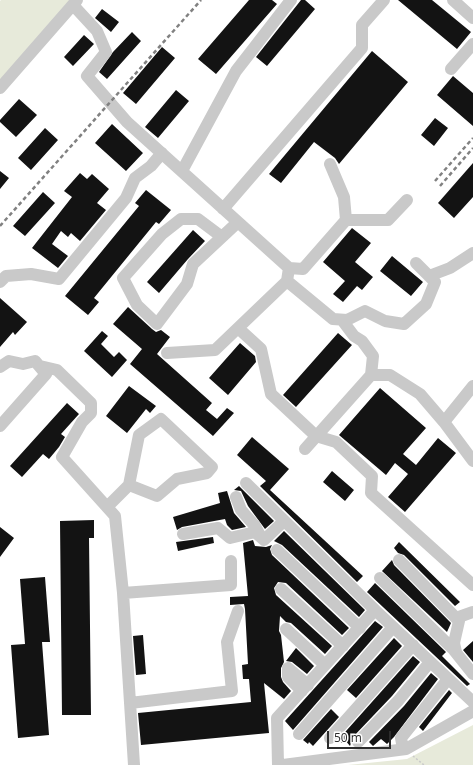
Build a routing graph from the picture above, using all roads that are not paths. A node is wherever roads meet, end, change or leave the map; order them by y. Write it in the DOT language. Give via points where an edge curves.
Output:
graph roads {
  1 [pos="291,0"];
  2 [pos="384,0"];
  3 [pos="453,0"];
  4 [pos="75,3"];
  5 [pos="473,18"];
  6 [pos="473,44"];
  7 [pos="451,69"];
  8 [pos="0,88"];
  9 [pos="162,153"];
  10 [pos="330,164"];
  11 [pos="182,171"];
  12 [pos="407,200"];
  13 [pos="223,209"];
  14 [pos="346,220"];
  15 [pos="238,222"];
  16 [pos="222,237"];
  17 [pos="473,253"];
  18 [pos="416,263"];
  19 [pos="289,268"];
  20 [pos="429,276"];
  21 [pos="287,281"];
  22 [pos="0,282"];
  23 [pos="342,320"];
  24 [pos="238,328"];
  25 [pos="166,352"];
  26 [pos="40,366"];
  27 [pos="0,367"];
  28 [pos="371,375"];
  29 [pos="473,386"];
  30 [pos="444,422"];
  31 [pos="0,426"];
  32 [pos="316,436"];
  33 [pos="305,449"];
  34 [pos="473,461"];
  35 [pos="246,483"];
  36 [pos="129,485"];
  37 [pos="236,497"];
  38 [pos="107,507"];
  39 [pos="284,521"];
  40 [pos="183,534"];
  41 [pos="261,538"];
  42 [pos="277,550"];
  43 [pos="400,560"];
  44 [pos="231,561"];
  45 [pos="380,578"];
  46 [pos="473,585"];
  47 [pos="281,589"];
  48 [pos="124,593"];
  49 [pos="376,610"];
  50 [pos="238,611"];
  51 [pos="473,612"];
  52 [pos="456,618"];
  53 [pos="393,627"];
  54 [pos="360,628"];
  55 [pos="286,629"];
  56 [pos="413,645"];
  57 [pos="343,646"];
  58 [pos="456,652"];
  59 [pos="430,662"];
  60 [pos="325,666"];
  61 [pos="473,674"];
  62 [pos="448,679"];
  63 [pos="473,702"];
  64 [pos="130,703"];
  65 [pos="473,711"];
  66 [pos="299,734"];
  67 [pos="330,738"];
  68 [pos="358,742"];
  69 [pos="403,749"];
  70 [pos="134,765"];
  71 [pos="278,765"];
  72 [pos="283,765"];
  1 -- 11 [label="street" via="236,71"];
  2 -- 13 [label="street" via="362,25 362,48"];
  3 -- 5 [label="street"];
  4 -- 8 [label="street"];
  4 -- 9 [label="street" via="97,31 106,52 87,76 128,122"];
  6 -- 7 [label="street"];
  9 -- 11 [label="street"];
  9 -- 22 [label="street" via="151,166 135,178 126,198 59,278 25,274 6,276"];
  10 -- 14 [label="street" via="344,197"];
  11 -- 13 [label="street"];
  12 -- 14 [label="street" via="388,220"];
  13 -- 15 [label="street"];
  14 -- 19 [label="street" via="303,269"];
  15 -- 16 [label="street"];
  15 -- 19 [label="street"];
  16 -- 16 [label="street" via="193,264 188,284 157,324 138,305 123,278 162,234 181,219 198,219"];
  17 -- 20 [label="street" via="450,268"];
  18 -- 20 [label="street"];
  19 -- 21 [label="street"];
  20 -- 23 [label="street" via="435,282 426,304 404,324 384,321 365,311"];
  21 -- 23 [label="street" via="333,319"];
  21 -- 24 [label="street"];
  23 -- 28 [label="street" via="373,356"];
  24 -- 25 [label="street" via="214,350"];
  24 -- 32 [label="street" via="261,349 271,394"];
  26 -- 27 [label="street" via="35,361 23,364 9,361"];
  26 -- 31 [label="street" via="46,374"];
  26 -- 38 [label="street" via="57,370 91,403 91,413 82,422 62,457"];
  28 -- 30 [label="street" via="390,375 420,394"];
  28 -- 32 [label="street"];
  29 -- 30 [label="street"];
  30 -- 34 [label="street"];
  32 -- 33 [label="street"];
  32 -- 46 [label="street" via="336,442 372,476 371,493"];
  35 -- 39 [label="street"];
  36 -- 36 [label="street" via="157,496 177,479 208,473 212,467 162,419 139,435"];
  36 -- 38 [label="street"];
  37 -- 41 [label="street" via="241,510 255,526"];
  38 -- 48 [label="street" via="115,516"];
  39 -- 41 [label="street" via="264,540"];
  39 -- 49 [label="street"];
  40 -- 41 [label="street" via="218,528 230,538 255,532"];
  42 -- 54 [label="street"];
  43 -- 52 [label="street"];
  44 -- 48 [label="street" via="231,585"];
  45 -- 58 [label="street"];
  47 -- 57 [label="street"];
  48 -- 64 [label="street"];
  49 -- 53 [label="street"];
  49 -- 54 [label="street"];
  50 -- 64 [label="street" via="227,642 232,691"];
  51 -- 52 [label="street"];
  52 -- 58 [label="street" via="459,621 454,643"];
  53 -- 56 [label="street"];
  53 -- 66 [label="street"];
  54 -- 57 [label="street"];
  55 -- 60 [label="street"];
  56 -- 59 [label="street"];
  56 -- 67 [label="street"];
  57 -- 60 [label="street"];
  58 -- 61 [label="street"];
  59 -- 62 [label="street"];
  59 -- 68 [label="street" via="398,701"];
  60 -- 71 [label="street" via="278,718"];
  62 -- 63 [label="street"];
  62 -- 69 [label="street" via="401,738"];
  64 -- 70 [label="street"];
  65 -- 69 [label="street"];
  69 -- 72 [label="street"];
}
